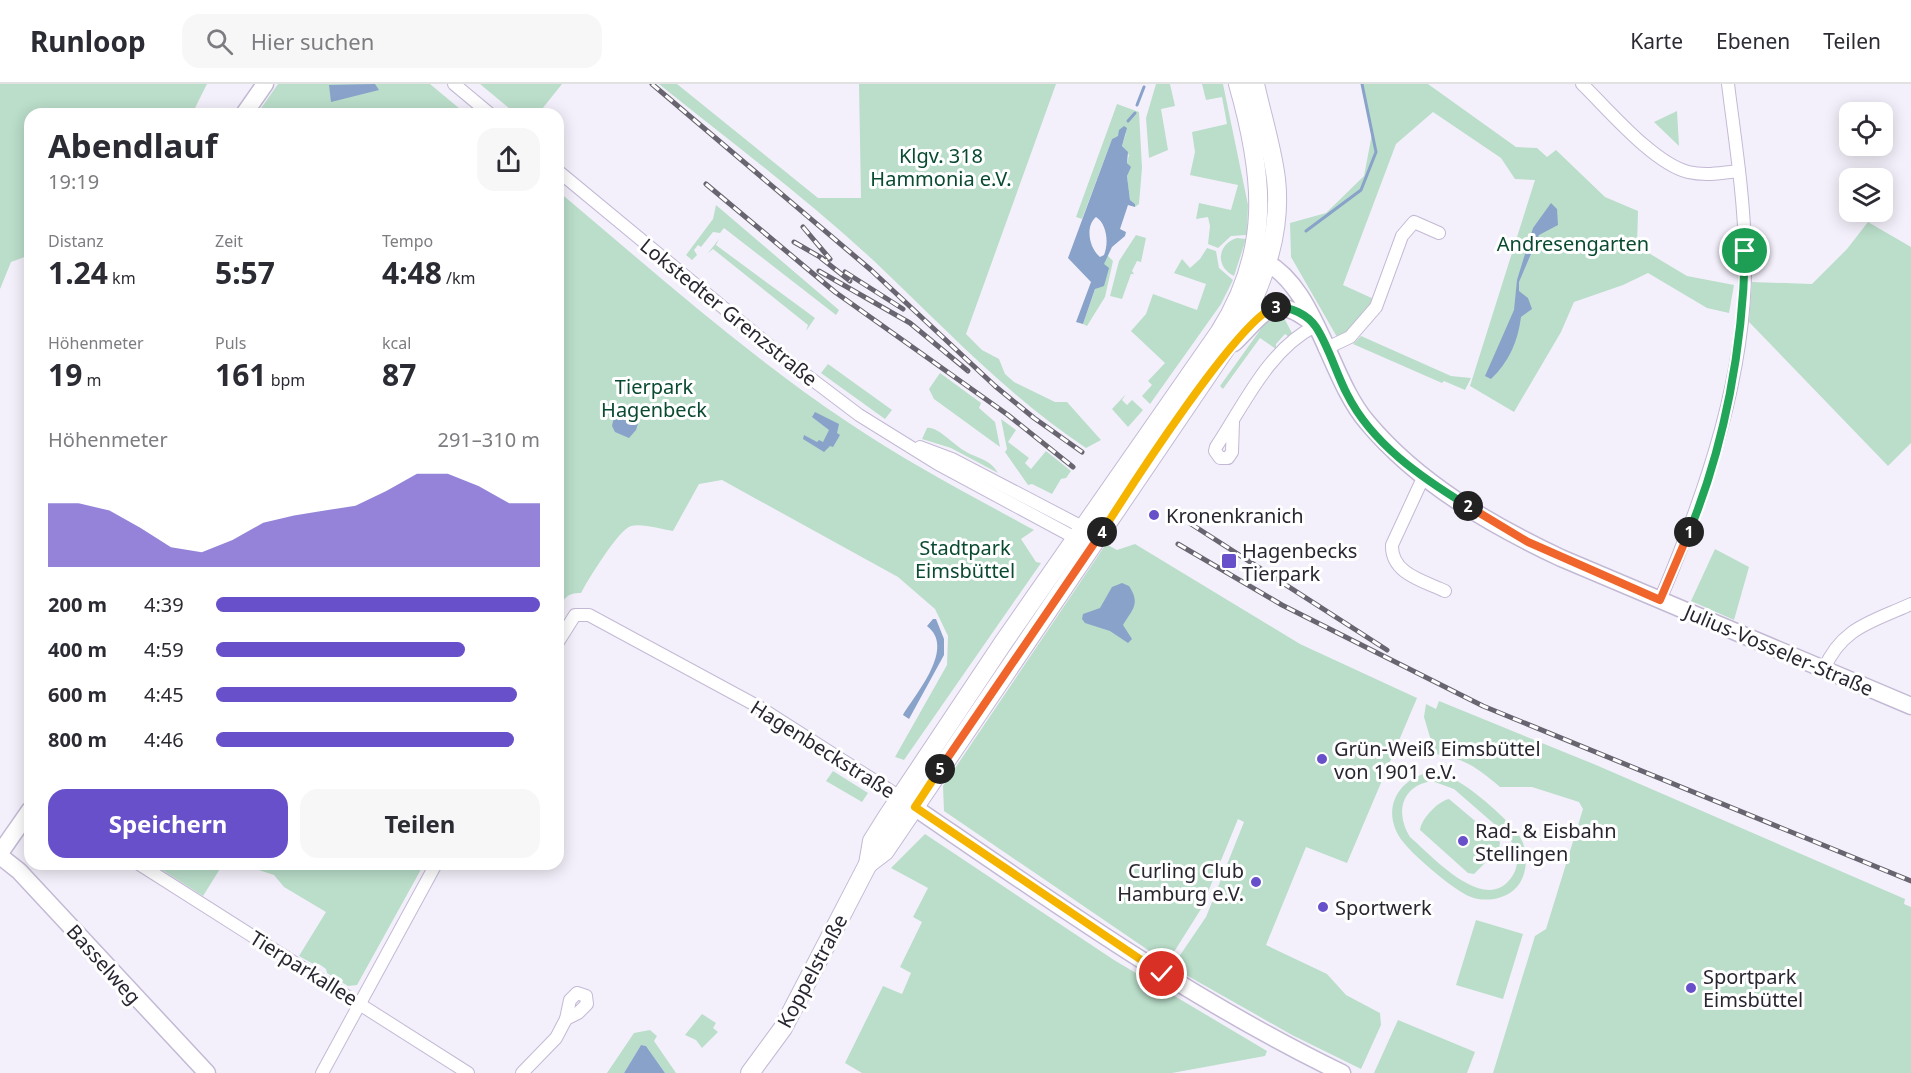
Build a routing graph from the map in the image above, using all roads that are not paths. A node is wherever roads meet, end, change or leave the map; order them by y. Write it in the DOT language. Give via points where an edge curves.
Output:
graph roads {
  1 [pos="265,84"];
  2 [pos="454,84"];
  3 [pos="1238,84"];
  4 [pos="1255,84"];
  5 [pos="1582,84"];
  6 [pos="1728,84"];
  7 [pos="248,108"];
  8 [pos="483,108"];
  9 [pos="1738,171"];
  10 [pos="564,176"];
  11 [pos="1439,234"];
  12 [pos="1261,260"];
  13 [pos="1315,326"];
  14 [pos="1228,349"];
  15 [pos="1325,349"];
  16 [pos="1233,422"];
  17 [pos="1423,478"];
  18 [pos="1088,537"];
  19 [pos="1445,591"];
  20 [pos="1660,600"];
  21 [pos="1911,604"];
  22 [pos="564,631"];
  23 [pos="1824,669"];
  24 [pos="1911,706"];
  25 [pos="907,802"];
  26 [pos="24,819"];
  27 [pos="0,855"];
  28 [pos="149,870"];
  29 [pos="433,870"];
  30 [pos="359,1004"];
  31 [pos="566,1019"];
  32 [pos="207,1073"];
  33 [pos="322,1073"];
  34 [pos="468,1073"];
  35 [pos="522,1073"];
  36 [pos="750,1073"];
  37 [pos="1342,1073"];
  1 -- 7 [label="street"];
  2 -- 8 [label="street"];
  3 -- 12 [label="main road" via="1254,140 1260,188"];
  4 -- 12 [label="main road" via="1278,201 1274,238"];
  5 -- 9 [label="street" via="1670,165 1703,174"];
  6 -- 9 [label="street"];
  9 -- 20 [label="street" via="1744,286 1731,385 1707,478"];
  10 -- 18 [label="street, Lokstedter Grenzstraße" via="796,368 859,415 907,444 952,459"];
  11 -- 15 [label="street" via="1414,222 1402,236 1376,307 1350,337"];
  12 -- 13 [label="street, Julius-Vosseler-Straße" via="1287,278"];
  12 -- 14 [label="main road, Koppelstraße" via="1253,302"];
  12 -- 18 [label="main road, Koppelstraße" via="1226,323"];
  13 -- 14 [label="street" via="1290,308 1272,308"];
  13 -- 15 [label="street, Julius-Vosseler-Straße"];
  13 -- 16 [label="street" via="1264,372"];
  14 -- 18 [label="main road, Koppelstraße"];
  15 -- 17 [label="street, Julius-Vosseler-Straße" via="1348,397 1365,420"];
  17 -- 19 [label="street" via="1392,552 1402,571"];
  17 -- 20 [label="street, Julius-Vosseler-Straße" via="1528,542"];
  18 -- 25 [label="main road, Koppelstraße"];
  20 -- 23 [label="street, Julius-Vosseler-Straße"];
  21 -- 23 [label="street" via="1840,641"];
  22 -- 25 [label="street, Hagenbeckstraße" via="572,617 579,613 589,615 807,736"];
  23 -- 24 [label="street, Julius-Vosseler-Straße"];
  25 -- 36 [label="main road, Koppelstraße" via="885,851 868,864 783,1028"];
  25 -- 37 [label="street, Hagenbeckstraße" via="1162,974 1285,1046"];
  26 -- 27 [label="street"];
  27 -- 32 [label="street, Basselweg" via="20,871"];
  28 -- 30 [label="street, Tierparkallee"];
  29 -- 30 [label="street"];
  30 -- 33 [label="street"];
  30 -- 34 [label="street, Tierparkallee"];
  31 -- 35 [label="street" via="556,1038"];
}
